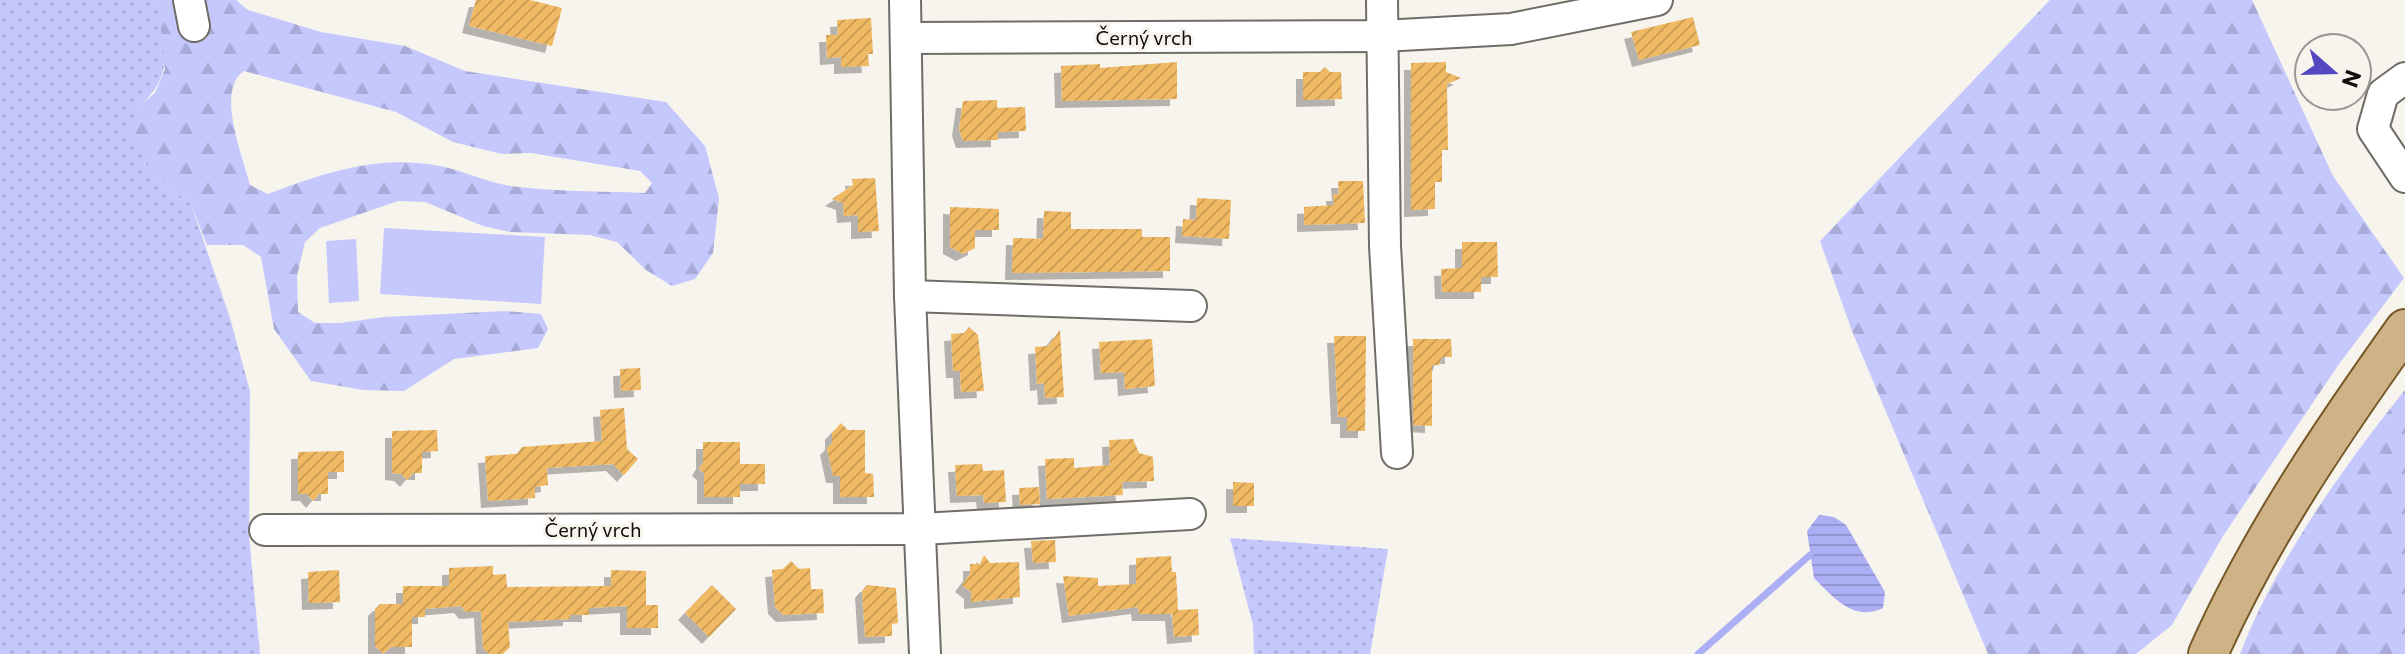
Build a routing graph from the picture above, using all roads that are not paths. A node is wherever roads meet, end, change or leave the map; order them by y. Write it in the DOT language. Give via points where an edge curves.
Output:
graph roads {
  1 [pos="905,0"];
  2 [pos="1382,0"];
  3 [pos="1657,0"];
  4 [pos="1382,36"];
  5 [pos="907,38"];
  6 [pos="2405,78"];
  7 [pos="2405,177"];
  8 [pos="910,296"];
  9 [pos="1191,306"];
  10 [pos="2399,341"];
  11 [pos="1397,453"];
  12 [pos="1190,514"];
  13 [pos="921,529"];
  14 [pos="265,530"];
  15 [pos="925,654"];
  16 [pos="2208,654"];
  1 -- 5 [label="street"];
  2 -- 4 [label="street"];
  3 -- 4 [label="street, Černý vrch" via="1511,29"];
  4 -- 5 [label="street, Černý vrch"];
  4 -- 11 [label="street" via="1385,246"];
  5 -- 8 [label="street"];
  6 -- 7 [label="street" via="2383,94 2373,129"];
  8 -- 9 [label="street"];
  8 -- 13 [label="street"];
  10 -- 16 [label="main road" via="2291,494"];
  12 -- 13 [label="street, Černý vrch"];
  13 -- 14 [label="street, Černý vrch"];
  13 -- 15 [label="street"];
}
